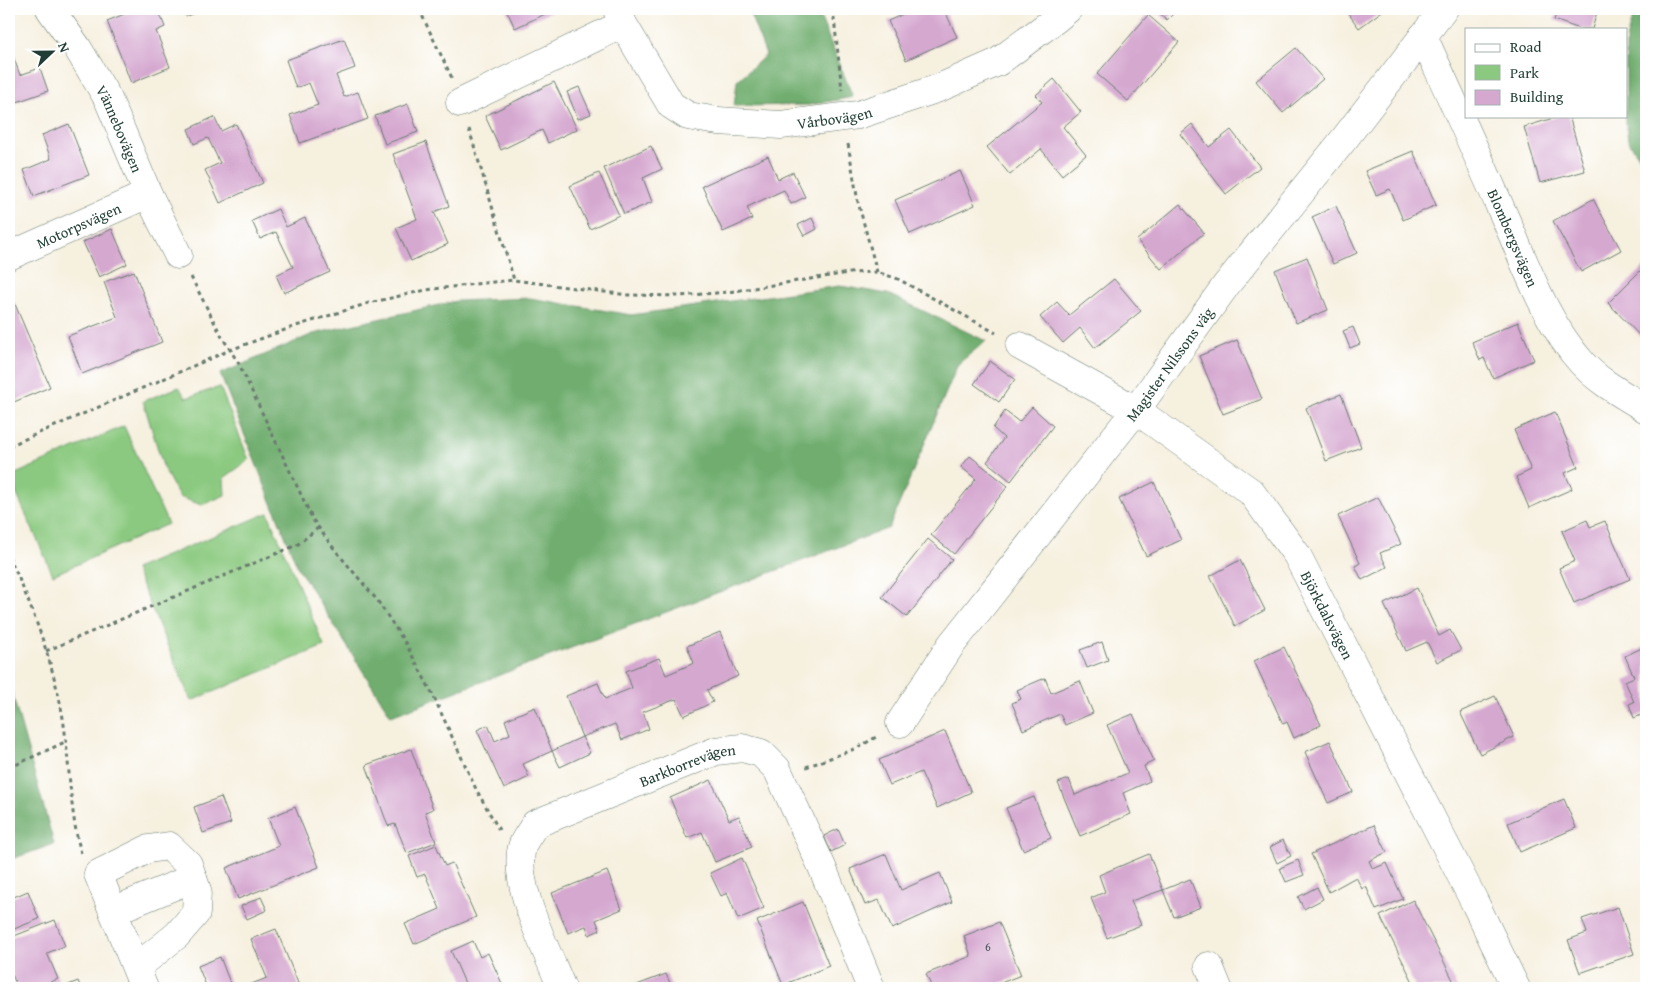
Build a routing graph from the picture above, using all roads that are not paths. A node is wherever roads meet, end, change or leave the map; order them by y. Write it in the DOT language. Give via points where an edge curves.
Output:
graph roads {
  1 [pos="50,9"];
  2 [pos="1068,9"];
  3 [pos="1444,9"];
  4 [pos="620,16"];
  5 [pos="1423,36"];
  6 [pos="460,103"];
  7 [pos="148,194"];
  8 [pos="178,255"];
  9 [pos="9,256"];
  10 [pos="1020,346"];
  11 [pos="1646,409"];
  12 [pos="1136,410"];
  13 [pos="900,723"];
  14 [pos="193,878"];
  15 [pos="113,911"];
  16 [pos="140,978"];
  17 [pos="562,988"];
  18 [pos="871,988"];
  19 [pos="1516,988"];
  1 -- 7 [label="street, Vännebovägen" via="108,99"];
  2 -- 4 [label="street, Vårbovägen" via="998,62 939,88 858,115 781,125 688,116 671,105"];
  3 -- 5 [label="street, Magister Nilssons väg"];
  4 -- 6 [label="street, Vårbovägen"];
  5 -- 11 [label="street, Blombergsvägen" via="1534,286 1561,336 1582,363 1607,385"];
  5 -- 12 [label="street, Magister Nilssons väg" via="1227,284"];
  7 -- 8 [label="street, Vännebovägen"];
  7 -- 9 [label="street, Motorpsvägen"];
  10 -- 12 [label="street, Björkdalsvägen"];
  12 -- 13 [label="street, Magister Nilssons väg" via="951,645"];
  12 -- 19 [label="street, Björkdalsvägen" via="1251,492 1297,555"];
  14 -- 15 [label="street"];
  14 -- 15 [label="street" via="188,864 169,846 148,848 98,874"];
  14 -- 16 [label="street" via="197,890 196,913"];
  15 -- 16 [label="street"];
  17 -- 18 [label="street, Barkborrevägen" via="530,909 520,866 523,844 536,824 716,751 742,748 760,753 777,769 822,866"];
}
